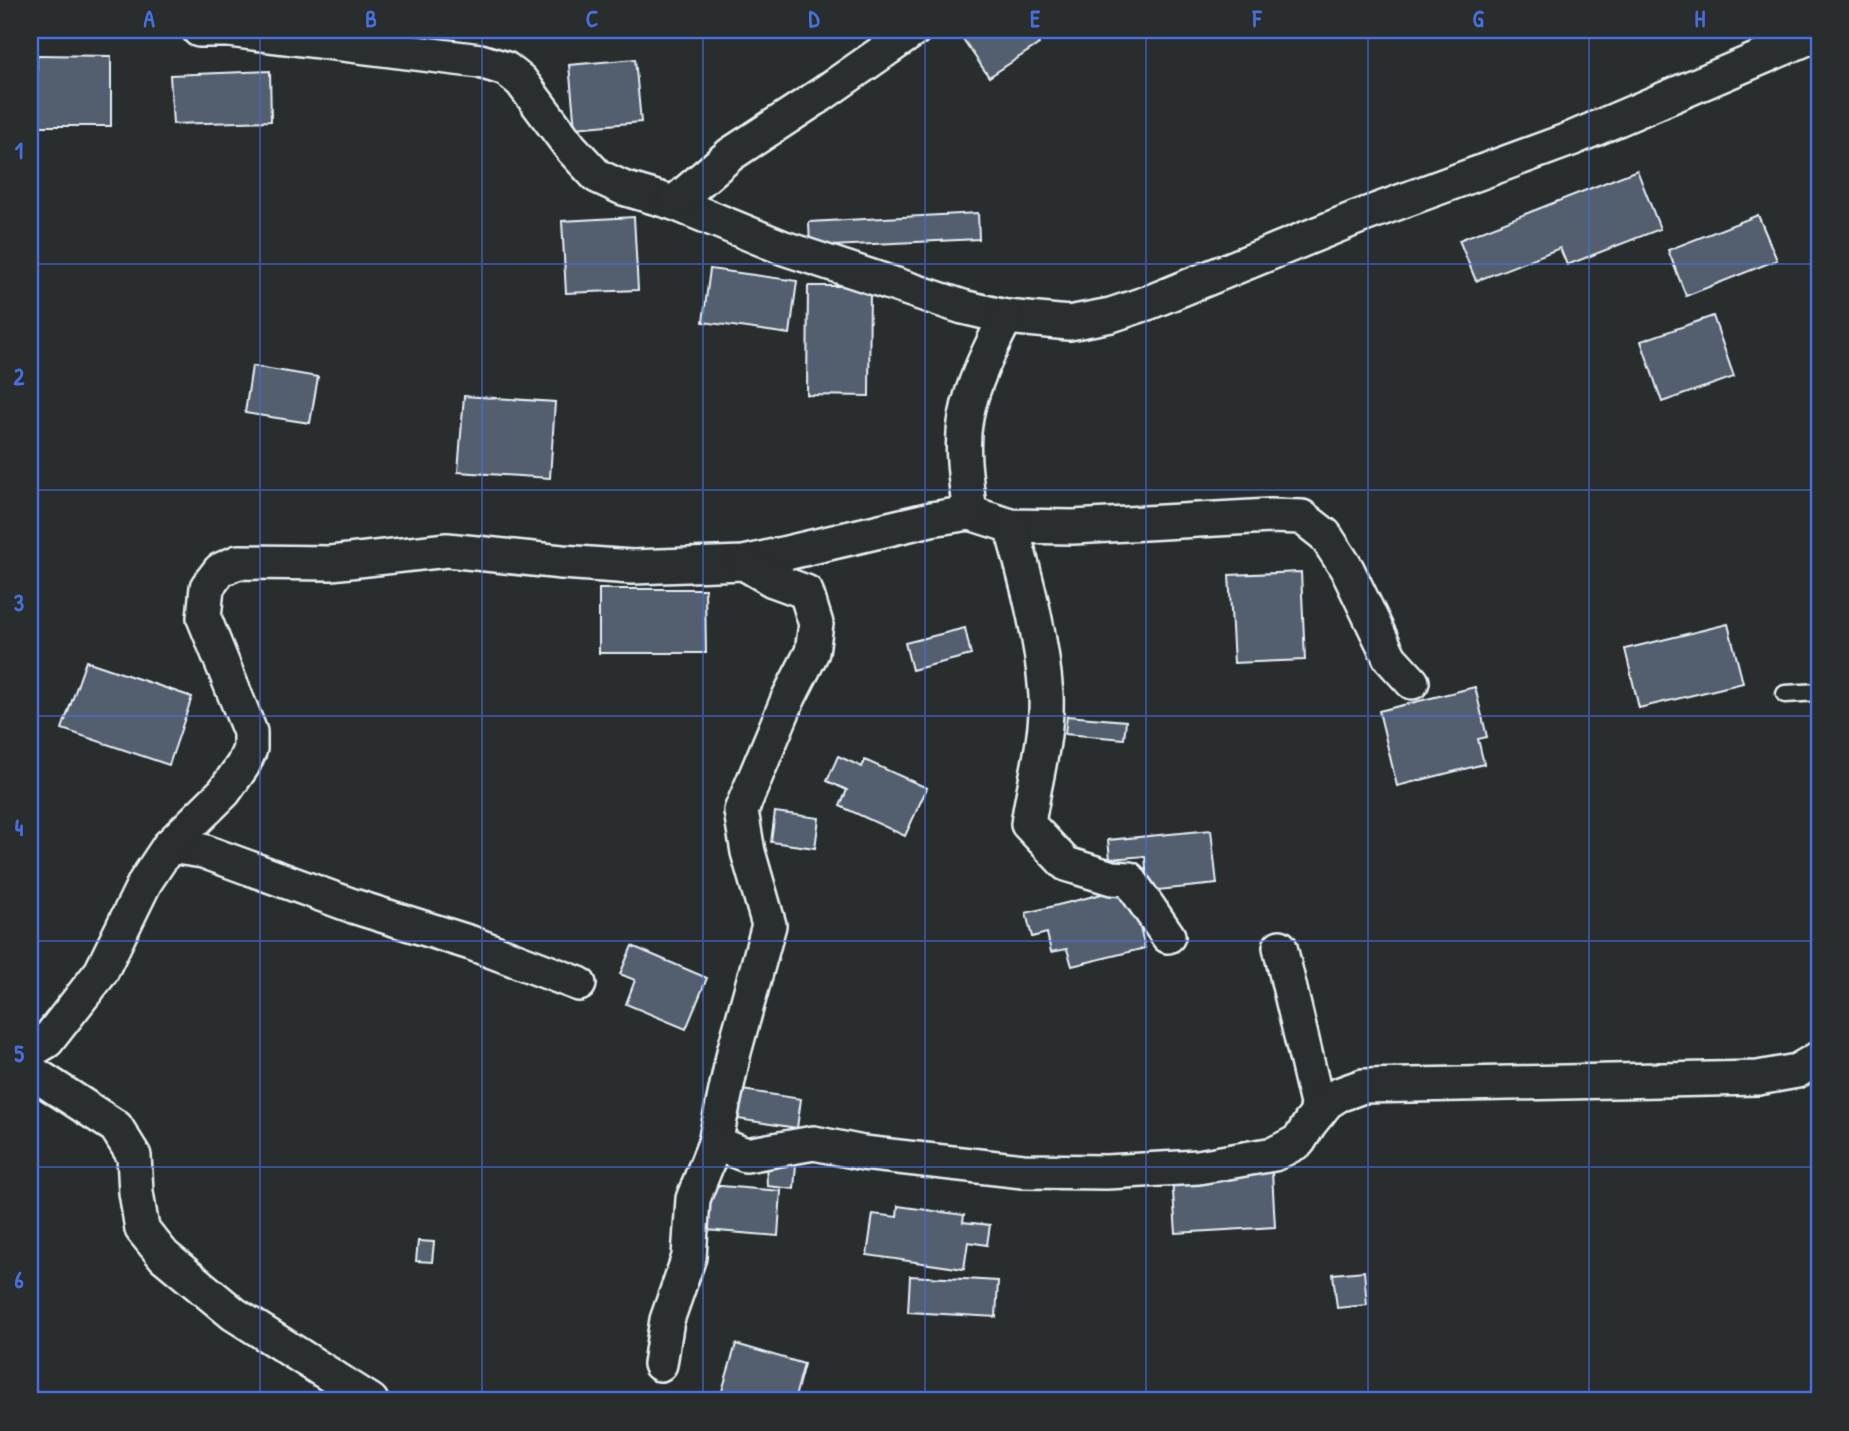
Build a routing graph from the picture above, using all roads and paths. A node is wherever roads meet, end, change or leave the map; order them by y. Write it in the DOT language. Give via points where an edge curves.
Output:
graph roads {
  1 [pos="199,30"];
  2 [pos="915,30"];
  3 [pos="1819,33"];
  4 [pos="674,203"];
  5 [pos="1006,317"];
  6 [pos="970,513"];
  7 [pos="1011,526"];
  8 [pos="744,563"];
  9 [pos="1412,682"];
  10 [pos="1819,692"];
  11 [pos="1785,694"];
  12 [pos="169,846"];
  13 [pos="1168,936"];
  14 [pos="1280,947"];
  15 [pos="579,984"];
  16 [pos="30,1051"];
  17 [pos="1819,1058"];
  18 [pos="30,1071"];
  19 [pos="1319,1112"];
  20 [pos="715,1143"];
  21 [pos="660,1364"];
  22 [pos="371,1401"];
  1 -- 4 [label="street" via="480,61 506,69 521,80 597,176"];
  2 -- 4 [label="street" via="731,154"];
  3 -- 5 [label="street" via="1571,139 1356,218 1150,302 1069,324"];
  4 -- 5 [label="street" via="784,247"];
  5 -- 6 [label="street" via="966,418 964,456"];
  6 -- 7 [label="street"];
  6 -- 8 [label="street"];
  7 -- 9 [label="street" via="1302,517 1325,535 1347,569 1390,658"];
  7 -- 13 [label="street" via="1032,599 1046,696 1028,824 1066,864 1129,879"];
  8 -- 12 [label="street" via="632,567 447,550 331,563 238,562 220,570 206,587 204,618 250,732 250,749 224,792"];
  8 -- 20 [label="street" via="806,592 816,624 812,652 741,811 769,925"];
  10 -- 11 [label="lane"];
  12 -- 15 [label="street" via="204,851"];
  12 -- 16 [label="street" via="145,881 101,972 47,1041"];
  14 -- 19 [label="street"];
  17 -- 19 [label="street" via="1797,1071 1758,1078 1363,1086 1338,1095"];
  18 -- 22 [label="street" via="116,1127 134,1156 142,1229 163,1256 234,1314"];
  19 -- 20 [label="street" via="1299,1141 1274,1154 1198,1167 1106,1172 1023,1171 814,1143 746,1155"];
  20 -- 21 [label="street" via="693,1199 689,1258 667,1320"];
}
